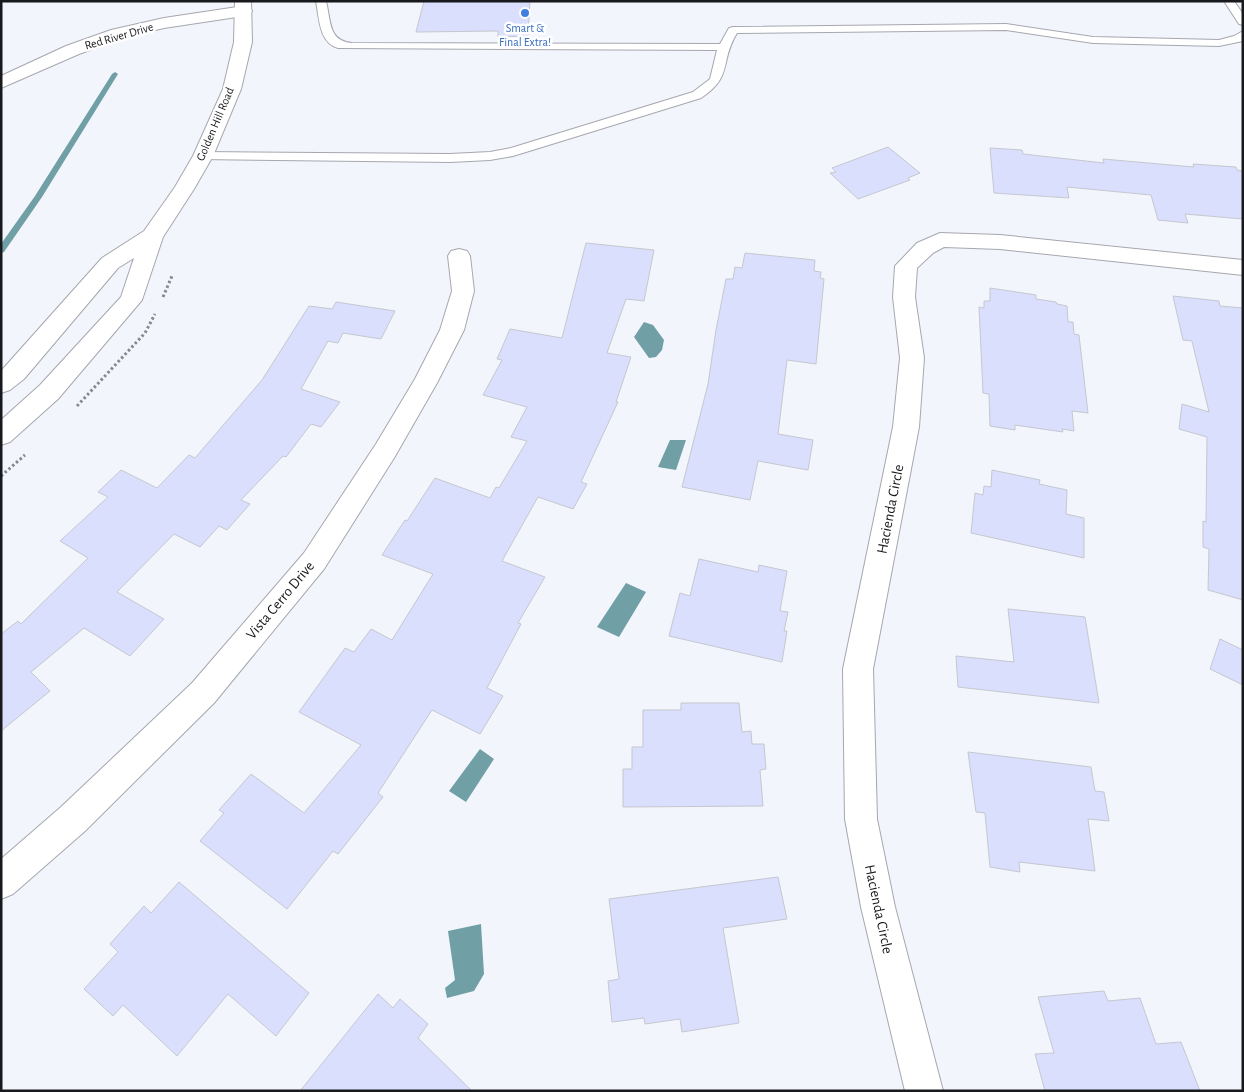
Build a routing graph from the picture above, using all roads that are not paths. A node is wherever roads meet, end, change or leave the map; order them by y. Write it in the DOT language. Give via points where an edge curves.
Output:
graph roads {
  1 [pos="322,1"];
  2 [pos="1229,1"];
  3 [pos="244,6"];
  4 [pos="1243,22"];
  5 [pos="1243,34"];
  6 [pos="724,47"];
  7 [pos="1,83"];
  8 [pos="203,156"];
  9 [pos="152,236"];
  10 [pos="459,256"];
  11 [pos="1243,268"];
  12 [pos="1,384"];
  13 [pos="1,435"];
  14 [pos="1,882"];
  15 [pos="924,1091"];
  1 -- 6 [label="lane" via="329,36 338,44 345,45"];
  2 -- 4 [label="lane"];
  3 -- 7 [label="street, Red River Drive" via="118,34 68,51"];
  3 -- 8 [label="street, Golden Hill Road" via="243,42 232,89"];
  5 -- 6 [label="lane" via="1238,39 1219,42 1093,40 1006,27 733,30"];
  6 -- 8 [label="lane" via="720,76 712,86 697,95 513,152 450,158"];
  8 -- 9 [label="street, Golden Hill Road"];
  9 -- 12 [label="street, Golden Hill Road" via="110,263"];
  9 -- 13 [label="street, Golden Hill Road" via="131,300 49,392"];
  10 -- 14 [label="street, Vista Cerro Drive" via="463,291 452,330 385,451 314,561 203,693 80,813"];
  11 -- 15 [label="street, Hacienda Circle" via="1000,242 940,240 925,248 906,266 904,297 912,358 906,427 858,669 861,819 878,907"];
}
